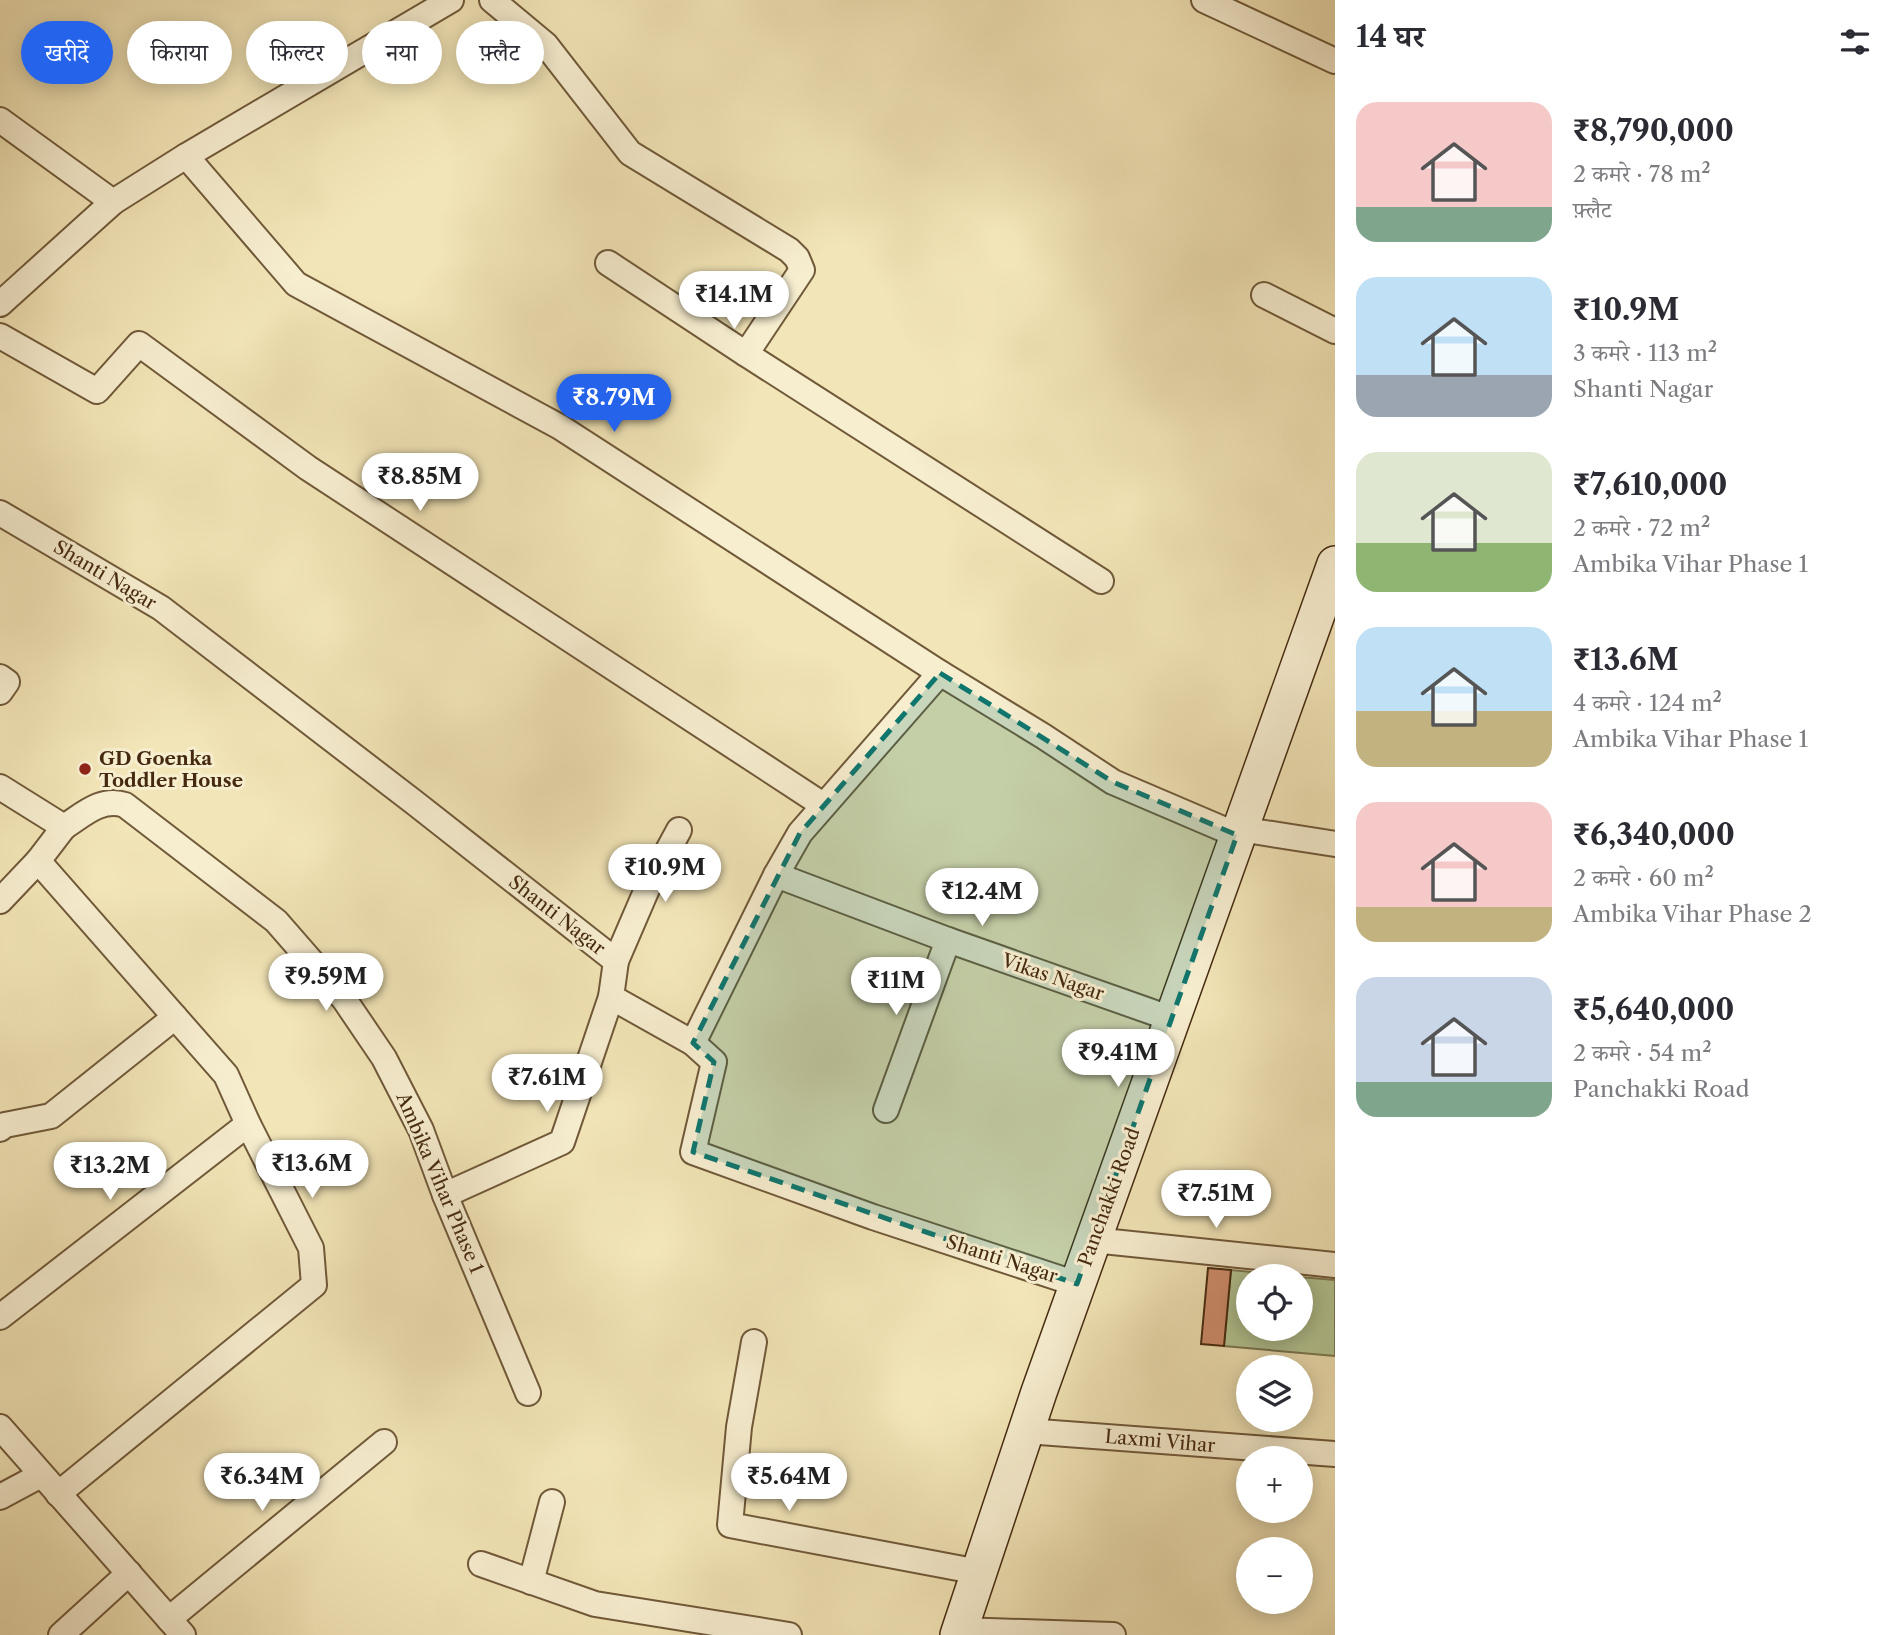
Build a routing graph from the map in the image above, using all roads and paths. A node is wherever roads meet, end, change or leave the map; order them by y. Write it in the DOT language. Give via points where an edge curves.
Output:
graph roads {
  1 [pos="451,0"];
  2 [pos="492,0"];
  3 [pos="1204,0"];
  4 [pos="1335,61"];
  5 [pos="0,120"];
  6 [pos="186,156"];
  7 [pos="113,202"];
  8 [pos="608,263"];
  9 [pos="1264,295"];
  10 [pos="0,304"];
  11 [pos="1335,331"];
  12 [pos="0,335"];
  13 [pos="746,354"];
  14 [pos="0,513"];
  15 [pos="1335,564"];
  16 [pos="1101,581"];
  17 [pos="940,673"];
  18 [pos="0,677"];
  19 [pos="0,692"];
  20 [pos="0,787"];
  21 [pos="823,805"];
  22 [pos="64,827"];
  23 [pos="679,830"];
  24 [pos="1238,832"];
  25 [pos="1335,844"];
  26 [pos="38,861"];
  27 [pos="776,875"];
  28 [pos="0,901"];
  29 [pos="948,940"];
  30 [pos="616,961"];
  31 [pos="611,997"];
  32 [pos="176,1017"];
  33 [pos="1172,1019"];
  34 [pos="693,1043"];
  35 [pos="886,1110"];
  36 [pos="248,1124"];
  37 [pos="0,1129"];
  38 [pos="445,1195"];
  39 [pos="1093,1240"];
  40 [pos="1335,1265"];
  41 [pos="1077,1284"];
  42 [pos="0,1317"];
  43 [pos="754,1342"];
  44 [pos="528,1392"];
  45 [pos="0,1427"];
  46 [pos="1026,1431"];
  47 [pos="384,1441"];
  48 [pos="1335,1454"];
  49 [pos="41,1475"];
  50 [pos="58,1494"];
  51 [pos="0,1497"];
  52 [pos="552,1502"];
  53 [pos="481,1564"];
  54 [pos="979,1572"];
  55 [pos="129,1573"];
  56 [pos="531,1581"];
  57 [pos="176,1627"];
  58 [pos="959,1633"];
  59 [pos="61,1635"];
  60 [pos="789,1635"];
  61 [pos="1113,1635"];
  1 -- 6 [label="street"];
  2 -- 13 [label="street" via="546,45 630,153 797,258 802,270"];
  3 -- 4 [label="street"];
  5 -- 7 [label="street"];
  6 -- 7 [label="street"];
  6 -- 17 [label="street" via="296,284 560,427"];
  7 -- 10 [label="street"];
  8 -- 13 [label="street"];
  9 -- 11 [label="street"];
  12 -- 21 [label="street" via="97,391 139,344 308,468"];
  13 -- 16 [label="street"];
  14 -- 30 [label="street, Shanti Nagar" via="161,608"];
  15 -- 24 [label="main road, Panchakki Road"];
  17 -- 21 [label="street"];
  17 -- 24 [label="street" via="1113,782"];
  18 -- 19 [label="street" via="7,682"];
  20 -- 22 [label="street"];
  21 -- 27 [label="street"];
  22 -- 26 [label="street"];
  22 -- 38 [label="street, Ambika Vihar Phase 1" via="101,804 114,801 125,805 275,921 344,999 384,1058 421,1130"];
  23 -- 30 [label="street"];
  24 -- 25 [label="street"];
  24 -- 33 [label="main road, Panchakki Road"];
  26 -- 28 [label="street"];
  26 -- 32 [label="street"];
  27 -- 29 [label="street, Vikas Nagar"];
  27 -- 34 [label="street"];
  29 -- 33 [label="street, Vikas Nagar"];
  29 -- 35 [label="street"];
  30 -- 31 [label="street, Shanti Nagar"];
  31 -- 34 [label="street, Shanti Nagar"];
  31 -- 38 [label="street" via="562,1142"];
  32 -- 36 [label="street" via="226,1075"];
  32 -- 37 [label="street" via="51,1116"];
  33 -- 39 [label="main road, Panchakki Road"];
  34 -- 41 [label="street, Shanti Nagar" via="714,1062 693,1152"];
  36 -- 42 [label="street"];
  36 -- 50 [label="street" via="311,1248 314,1284"];
  38 -- 44 [label="street, Ambika Vihar Phase 1"];
  39 -- 40 [label="street"];
  39 -- 41 [label="main road, Panchakki Road"];
  41 -- 46 [label="main road, Panchakki Road"];
  43 -- 54 [label="street" via="739,1427 730,1525"];
  45 -- 49 [label="street"];
  46 -- 48 [label="street, Laxmi Vihar"];
  46 -- 54 [label="main road, Panchakki Road"];
  47 -- 57 [label="street"];
  49 -- 50 [label="street"];
  49 -- 51 [label="street"];
  50 -- 55 [label="street"];
  52 -- 56 [label="street"];
  53 -- 56 [label="street"];
  54 -- 58 [label="main road, Panchakki Road"];
  55 -- 57 [label="street"];
  55 -- 59 [label="street"];
  56 -- 60 [label="street" via="595,1604"];
  58 -- 61 [label="street"];
}
